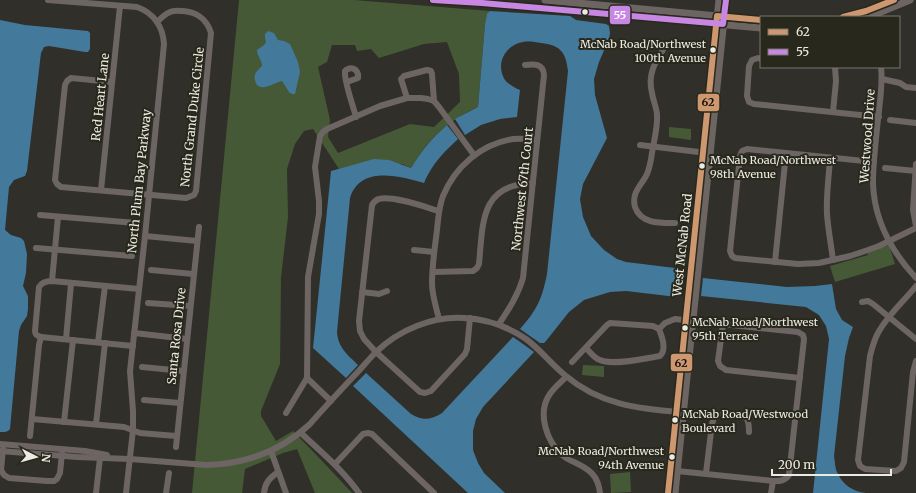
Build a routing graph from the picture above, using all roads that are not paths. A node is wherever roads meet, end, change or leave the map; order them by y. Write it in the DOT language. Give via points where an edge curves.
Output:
graph roads {
  1 [pos="48,0"];
  2 [pos="433,0"];
  3 [pos="545,0"];
  4 [pos="719,0"];
  5 [pos="726,0"];
  6 [pos="894,0"];
  7 [pos="910,0"];
  8 [pos="482,2"];
  9 [pos="120,6"];
  10 [pos="868,15"];
  11 [pos="856,16"];
  12 [pos="720,20"];
  13 [pos="760,20"];
  14 [pos="157,22"];
  15 [pos="760,28"];
  16 [pos="666,45"];
  17 [pos="760,59"];
  18 [pos="525,65"];
  19 [pos="835,68"];
  20 [pos="881,68"];
  21 [pos="882,79"];
  22 [pos="112,82"];
  23 [pos="347,82"];
  24 [pos="914,87"];
  25 [pos="407,98"];
  26 [pos="434,101"];
  27 [pos="833,112"];
  28 [pos="356,117"];
  29 [pos="879,117"];
  30 [pos="890,120"];
  31 [pos="916,123"];
  32 [pos="537,140"];
  33 [pos="640,145"];
  34 [pos="653,147"];
  35 [pos="706,152"];
  36 [pos="786,153"];
  37 [pos="474,155"];
  38 [pos="830,158"];
  39 [pos="874,162"];
  40 [pos="916,164"];
  41 [pos="885,168"];
  42 [pos="916,171"];
  43 [pos="533,183"];
  44 [pos="101,190"];
  45 [pos="149,195"];
  46 [pos="439,211"];
  47 [pos="40,215"];
  48 [pos="58,217"];
  49 [pos="136,224"];
  50 [pos="675,224"];
  51 [pos="199,227"];
  52 [pos="916,227"];
  53 [pos="145,236"];
  54 [pos="197,241"];
  55 [pos="890,241"];
  56 [pos="36,248"];
  57 [pos="55,249"];
  58 [pos="414,250"];
  59 [pos="434,252"];
  60 [pos="132,256"];
  61 [pos="834,260"];
  62 [pos="775,262"];
  63 [pos="151,270"];
  64 [pos="433,272"];
  65 [pos="193,274"];
  66 [pos="916,278"];
  67 [pos="52,281"];
  68 [pos="71,284"];
  69 [pos="105,286"];
  70 [pos="916,286"];
  71 [pos="139,289"];
  72 [pos="387,291"];
  73 [pos="362,292"];
  74 [pos="862,302"];
  75 [pos="148,303"];
  76 [pos="190,306"];
  77 [pos="890,316"];
  78 [pos="470,318"];
  79 [pos="439,319"];
  80 [pos="689,320"];
  81 [pos="499,324"];
  82 [pos="723,324"];
  83 [pos="659,329"];
  84 [pos="134,333"];
  85 [pos="41,337"];
  86 [pos="70,339"];
  87 [pos="187,339"];
  88 [pos="916,339"];
  89 [pos="102,342"];
  90 [pos="133,346"];
  91 [pos="586,348"];
  92 [pos="376,352"];
  93 [pos="916,361"];
  94 [pos="572,362"];
  95 [pos="142,368"];
  96 [pos="184,371"];
  97 [pos="566,376"];
  98 [pos="307,378"];
  99 [pos="800,378"];
  100 [pos="144,400"];
  101 [pos="331,400"];
  102 [pos="180,404"];
  103 [pos="680,412"];
  104 [pos="286,413"];
  105 [pos="32,419"];
  106 [pos="64,422"];
  107 [pos="96,424"];
  108 [pos="133,430"];
  109 [pos="301,432"];
  110 [pos="749,432"];
  111 [pos="30,436"];
  112 [pos="176,436"];
  113 [pos="1,447"];
  114 [pos="176,447"];
  115 [pos="271,451"];
  116 [pos="62,453"];
  117 [pos="100,458"];
  118 [pos="130,458"];
  119 [pos="335,464"];
  120 [pos="677,471"];
  121 [pos="278,472"];
  122 [pos="169,473"];
  123 [pos="706,474"];
  124 [pos="773,481"];
  125 [pos="426,490"];
  126 [pos="96,493"];
  127 [pos="126,493"];
  128 [pos="166,493"];
  129 [pos="264,493"];
  130 [pos="286,493"];
  131 [pos="359,493"];
  132 [pos="434,493"];
  133 [pos="600,493"];
  134 [pos="668,493"];
  135 [pos="675,493"];
  136 [pos="771,493"];
  1 -- 9 [label="street, North Plum Bay Parkway"];
  2 -- 8 [label="main road"];
  3 -- 12 [label="main road"];
  4 -- 12 [label="main road, West McNab Road"];
  5 -- 12 [label="main road, West McNab Road"];
  6 -- 10 [label="main road"];
  7 -- 10 [label="main road"];
  8 -- 12 [label="main road"];
  9 -- 14 [label="street, North Plum Bay Parkway" via="142,9"];
  9 -- 22 [label="street, Red Heart Lane"];
  10 -- 11 [label="main road"];
  12 -- 13 [label="main road"];
  12 -- 15 [label="main road"];
  12 -- 35 [label="main road, West McNab Road"];
  14 -- 45 [label="street, North Plum Bay Parkway" via="163,34 164,44"];
  14 -- 45 [label="street, North Grand Duke Circle" via="174,11 191,12 205,21 212,37 196,191 194,195 186,198"];
  16 -- 34 [label="street" via="654,63 650,78 657,113"];
  17 -- 27 [label="street" via="752,60 749,66 746,96 749,102"];
  18 -- 32 [label="street, Northwest 67th Court" via="538,65 544,70"];
  19 -- 27 [label="street"];
  20 -- 21 [label="street, Westwood Drive"];
  21 -- 24 [label="street, Westwood Drive"];
  21 -- 29 [label="street, Westwood Drive"];
  22 -- 44 [label="street, Red Heart Lane"];
  22 -- 44 [label="street, North Grand Duke Circle" via="71,78 67,81 55,180 61,187"];
  23 -- 28 [label="street"];
  25 -- 26 [label="street"];
  25 -- 26 [label="street" via="401,79 427,70 432,74"];
  25 -- 28 [label="street"];
  26 -- 37 [label="street"];
  27 -- 29 [label="street"];
  28 -- 98 [label="street" via="323,132 315,158 319,214 308,277"];
  29 -- 39 [label="street, Westwood Drive"];
  30 -- 31 [label="street"];
  32 -- 37 [label="street" via="512,139"];
  32 -- 43 [label="street, Northwest 67th Court"];
  33 -- 34 [label="street"];
  34 -- 35 [label="street"];
  34 -- 50 [label="street" via="647,174 637,189 635,207 644,219"];
  35 -- 80 [label="main road, West McNab Road"];
  36 -- 38 [label="street"];
  36 -- 62 [label="street"];
  36 -- 62 [label="street" via="747,149 742,152 730,251 735,258"];
  37 -- 46 [label="street" via="456,172 449,183"];
  38 -- 39 [label="street"];
  38 -- 61 [label="street" via="827,213"];
  39 -- 55 [label="street, Westwood Drive" via="873,183 878,215"];
  40 -- 42 [label="street"];
  41 -- 42 [label="street"];
  42 -- 52 [label="street" via="913,210"];
  43 -- 64 [label="street" via="506,188 491,201 485,212 477,268 473,271"];
  43 -- 81 [label="street, Northwest 67th Court" via="523,278 516,297"];
  44 -- 45 [label="street, North Grand Duke Circle"];
  45 -- 53 [label="street, North Plum Bay Parkway"];
  46 -- 59 [label="street"];
  46 -- 73 [label="street" via="393,199 375,201 372,205"];
  47 -- 48 [label="street"];
  48 -- 49 [label="street"];
  48 -- 57 [label="street"];
  51 -- 54 [label="street, Santa Rosa Drive"];
  52 -- 55 [label="street"];
  53 -- 54 [label="street"];
  53 -- 71 [label="street, North Plum Bay Parkway"];
  54 -- 65 [label="street, Santa Rosa Drive"];
  55 -- 61 [label="street" via="858,254"];
  55 -- 66 [label="street, Westwood Drive" via="896,254"];
  56 -- 57 [label="street"];
  57 -- 60 [label="street"];
  57 -- 67 [label="street"];
  58 -- 59 [label="street"];
  59 -- 64 [label="street"];
  61 -- 62 [label="street" via="798,264"];
  63 -- 65 [label="street"];
  64 -- 79 [label="street" via="433,292"];
  65 -- 76 [label="street, Santa Rosa Drive"];
  67 -- 68 [label="street"];
  67 -- 85 [label="street" via="43,282 39,287 35,333"];
  68 -- 69 [label="street"];
  68 -- 86 [label="street"];
  69 -- 71 [label="street"];
  69 -- 89 [label="street"];
  70 -- 77 [label="street"];
  71 -- 84 [label="street, North Plum Bay Parkway"];
  72 -- 73 [label="street" via="379,294"];
  73 -- 92 [label="street" via="360,331"];
  74 -- 77 [label="street" via="868,301"];
  75 -- 76 [label="street"];
  76 -- 87 [label="street, Santa Rosa Drive"];
  77 -- 88 [label="street"];
  77 -- 93 [label="street" via="878,332 870,356 858,460 860,466 865,469 896,471 904,462"];
  78 -- 79 [label="street"];
  78 -- 81 [label="street"];
  78 -- 92 [label="street" via="465,354 431,391 420,392"];
  79 -- 92 [label="street" via="412,328"];
  80 -- 82 [label="street"];
  80 -- 83 [label="street" via="675,318"];
  80 -- 103 [label="main road, West McNab Road"];
  81 -- 97 [label="street" via="527,340"];
  82 -- 99 [label="street" via="718,361 720,366 726,370"];
  82 -- 99 [label="street" via="798,332 803,335"];
  83 -- 91 [label="street" via="653,326 610,323"];
  83 -- 91 [label="street" via="664,349 660,356 612,363 595,357"];
  84 -- 87 [label="street"];
  84 -- 90 [label="street, North Plum Bay Parkway"];
  85 -- 86 [label="street"];
  85 -- 105 [label="street"];
  86 -- 89 [label="street"];
  86 -- 106 [label="street"];
  87 -- 96 [label="street, Santa Rosa Drive"];
  89 -- 90 [label="street"];
  89 -- 107 [label="street"];
  90 -- 108 [label="street, North Plum Bay Parkway" via="130,371"];
  91 -- 94 [label="street"];
  92 -- 101 [label="street"];
  95 -- 96 [label="street"];
  96 -- 102 [label="street, Santa Rosa Drive"];
  97 -- 103 [label="street" via="588,391 614,403"];
  97 -- 133 [label="street" via="547,398 544,412 545,428 549,439 561,455 591,472 598,482"];
  98 -- 101 [label="street"];
  98 -- 104 [label="street"];
  99 -- 124 [label="street" via="789,474 783,481"];
  100 -- 102 [label="street"];
  101 -- 109 [label="street"];
  102 -- 112 [label="street, Santa Rosa Drive"];
  103 -- 120 [label="main road, West McNab Road"];
  103 -- 134 [label="main road, West McNab Road"];
  105 -- 106 [label="street"];
  105 -- 111 [label="street"];
  106 -- 107 [label="street"];
  107 -- 108 [label="street"];
  108 -- 112 [label="street" via="140,433"];
  108 -- 118 [label="street, North Plum Bay Parkway"];
  109 -- 115 [label="street"];
  109 -- 119 [label="street"];
  110 -- 123 [label="street" via="748,421 742,416 723,414 714,417"];
  112 -- 114 [label="street, Santa Rosa Drive"];
  113 -- 116 [label="street"];
  113 -- 116 [label="street" via="1,470 6,477 54,481 60,473"];
  115 -- 118 [label="street" via="217,464"];
  115 -- 121 [label="street"];
  116 -- 117 [label="street"];
  116 -- 118 [label="street" via="85,451"];
  117 -- 118 [label="street"];
  117 -- 126 [label="street"];
  118 -- 127 [label="street, North Plum Bay Parkway"];
  119 -- 125 [label="street" via="363,434 372,434"];
  119 -- 131 [label="street"];
  120 -- 123 [label="street"];
  120 -- 135 [label="main road, West McNab Road"];
  121 -- 129 [label="street" via="266,482"];
  121 -- 130 [label="street"];
  122 -- 128 [label="street"];
  123 -- 124 [label="street"];
  124 -- 136 [label="street"];
  125 -- 132 [label="street"];
}
